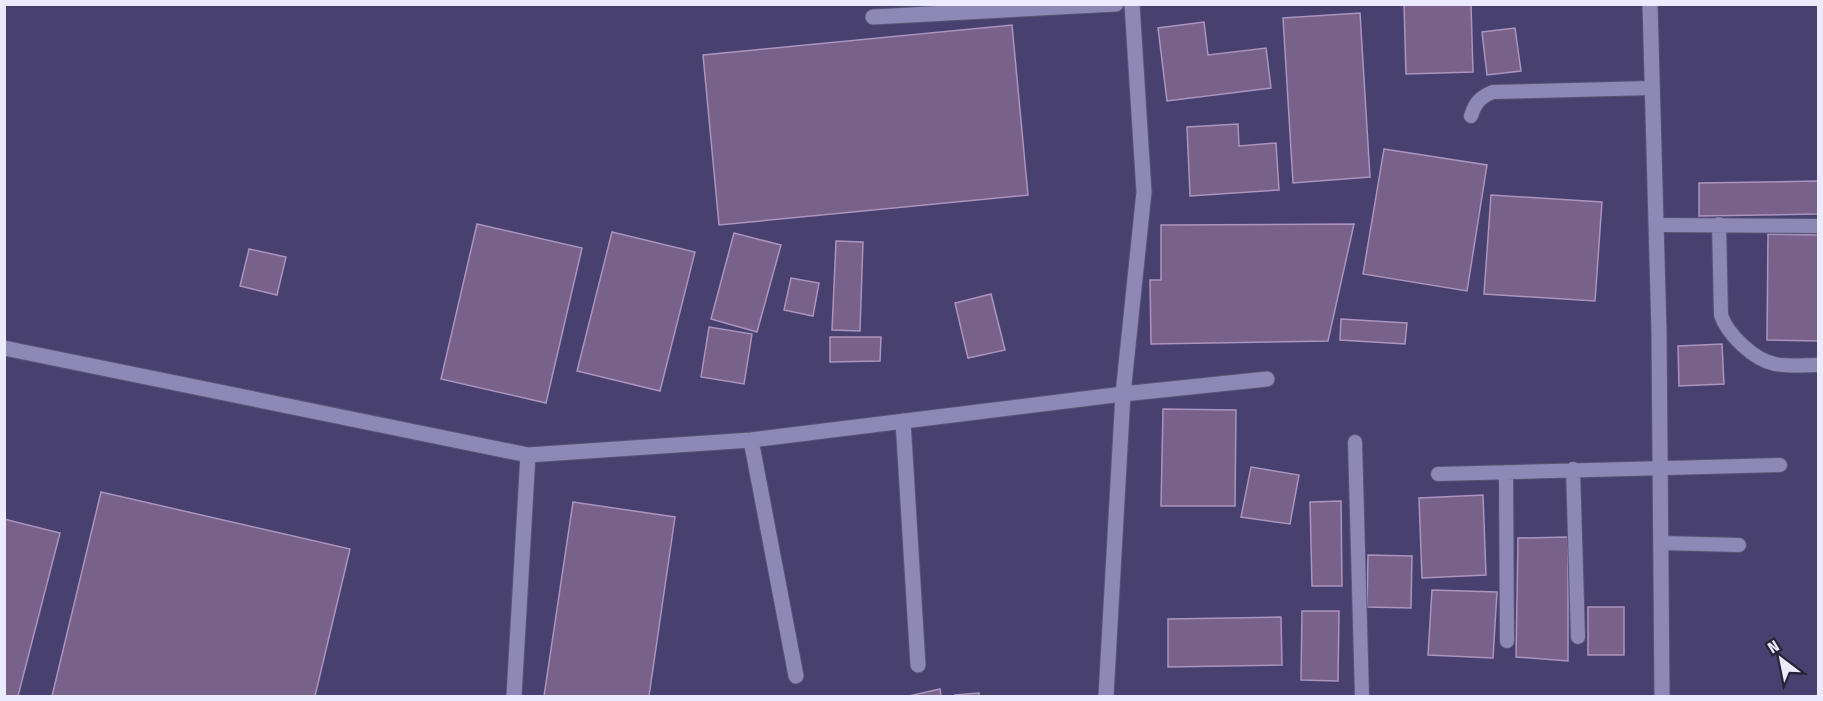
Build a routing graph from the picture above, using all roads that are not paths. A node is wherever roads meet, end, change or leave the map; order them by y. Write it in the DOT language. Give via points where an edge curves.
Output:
graph roads {
  1 [pos="1116,4"];
  2 [pos="1132,4"];
  3 [pos="1650,4"];
  4 [pos="873,17"];
  5 [pos="1652,88"];
  6 [pos="1471,116"];
  7 [pos="1719,224"];
  8 [pos="1656,225"];
  9 [pos="1818,226"];
  10 [pos="4,348"];
  11 [pos="1818,365"];
  12 [pos="1267,379"];
  13 [pos="1123,394"];
  14 [pos="903,421"];
  15 [pos="751,440"];
  16 [pos="1355,442"];
  17 [pos="528,455"];
  18 [pos="1780,465"];
  19 [pos="1660,467"];
  20 [pos="1573,470"];
  21 [pos="1506,472"];
  22 [pos="1438,474"];
  23 [pos="1660,543"];
  24 [pos="1739,545"];
  25 [pos="1578,637"];
  26 [pos="1507,641"];
  27 [pos="918,665"];
  28 [pos="796,676"];
  29 [pos="514,696"];
  30 [pos="1106,696"];
  31 [pos="1362,696"];
  32 [pos="1662,696"];
  1 -- 4 [label="street"];
  2 -- 13 [label="street" via="1144,192"];
  3 -- 5 [label="street"];
  5 -- 6 [label="lane" via="1493,92 1483,95"];
  5 -- 8 [label="street"];
  7 -- 8 [label="lane"];
  7 -- 9 [label="lane"];
  7 -- 11 [label="lane" via="1721,315 1725,327 1758,357 1776,364"];
  8 -- 19 [label="street"];
  10 -- 17 [label="street"];
  12 -- 13 [label="street"];
  13 -- 14 [label="street"];
  13 -- 30 [label="street"];
  14 -- 15 [label="street"];
  14 -- 27 [label="street"];
  15 -- 17 [label="street"];
  15 -- 28 [label="street"];
  16 -- 31 [label="lane"];
  17 -- 29 [label="street"];
  18 -- 19 [label="lane"];
  19 -- 20 [label="lane"];
  19 -- 23 [label="street"];
  20 -- 21 [label="lane"];
  20 -- 25 [label="lane"];
  21 -- 22 [label="lane"];
  21 -- 26 [label="lane"];
  23 -- 24 [label="lane"];
  23 -- 32 [label="street"];
}
